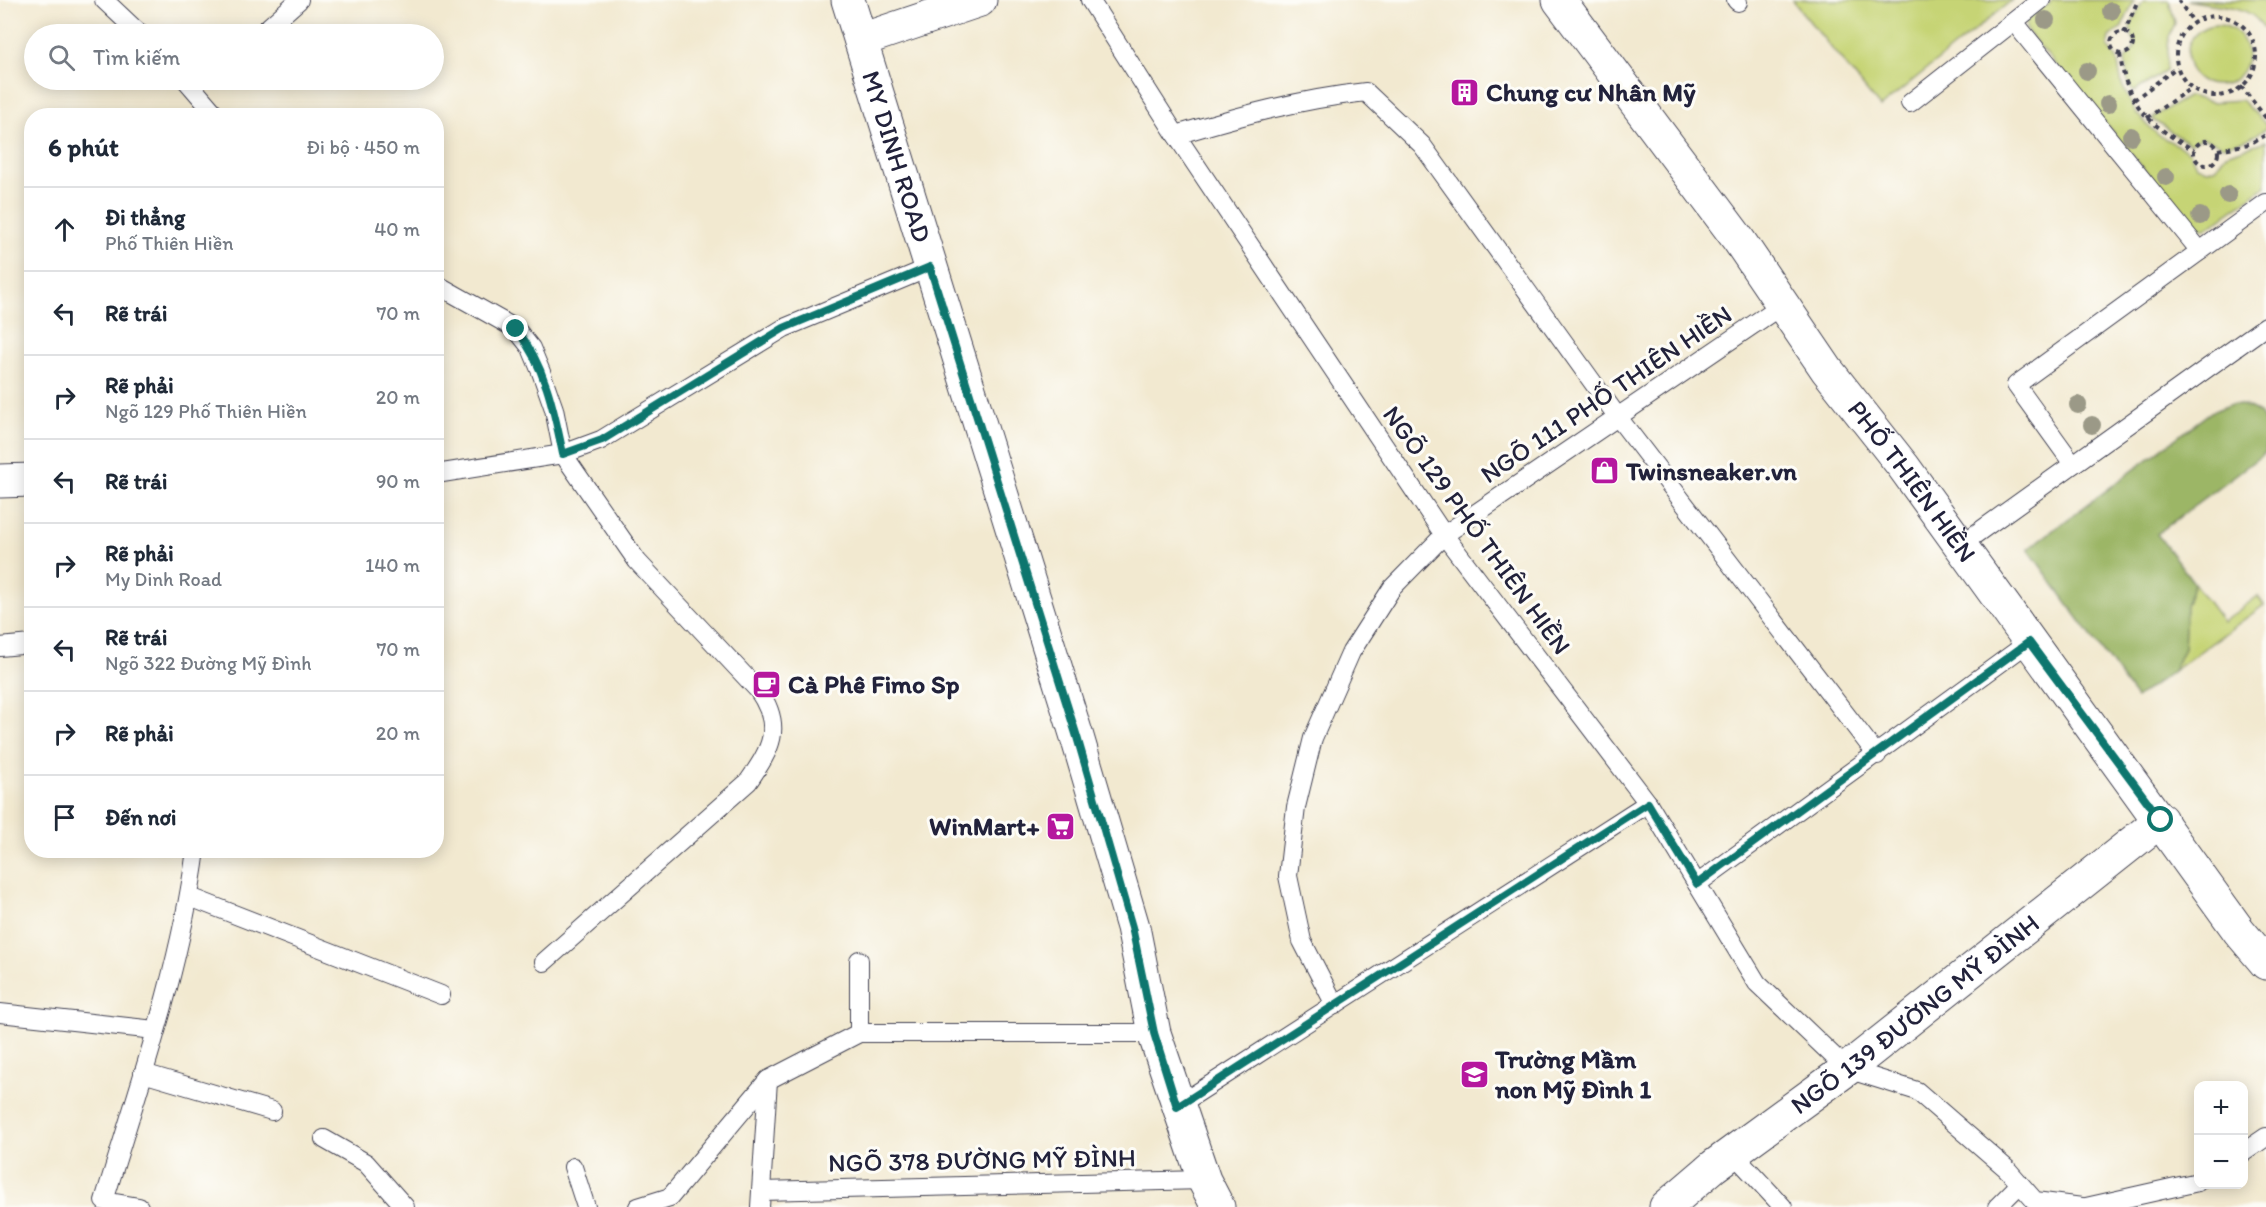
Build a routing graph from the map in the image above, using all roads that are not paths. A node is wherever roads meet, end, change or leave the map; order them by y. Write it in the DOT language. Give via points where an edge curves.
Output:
graph roads {
  1 [pos="104,0"];
  2 [pos="299,0"];
  3 [pos="848,0"];
  4 [pos="980,0"];
  5 [pos="1090,0"];
  6 [pos="1559,0"];
  7 [pos="2041,0"];
  8 [pos="2014,22"];
  9 [pos="129,24"];
  10 [pos="272,24"];
  11 [pos="861,40"];
  12 [pos="202,90"];
  13 [pos="1910,103"];
  14 [pos="212,108"];
  15 [pos="1176,135"];
  16 [pos="2266,203"];
  17 [pos="2200,250"];
  18 [pos="930,267"];
  19 [pos="444,288"];
  20 [pos="1782,305"];
  21 [pos="2266,326"];
  22 [pos="1617,416"];
  23 [pos="563,454"];
  24 [pos="2073,464"];
  25 [pos="444,473"];
  26 [pos="24,480"];
  27 [pos="0,481"];
  28 [pos="1444,535"];
  29 [pos="1959,546"];
  30 [pos="2029,642"];
  31 [pos="24,645"];
  32 [pos="0,647"];
  33 [pos="1877,755"];
  34 [pos="1648,803"];
  35 [pos="2161,820"];
  36 [pos="195,858"];
  37 [pos="1697,884"];
  38 [pos="190,897"];
  39 [pos="859,960"];
  40 [pos="544,962"];
  41 [pos="2266,963"];
  42 [pos="441,995"];
  43 [pos="1335,1005"];
  44 [pos="0,1014"];
  45 [pos="155,1030"];
  46 [pos="859,1033"];
  47 [pos="1154,1033"];
  48 [pos="1847,1069"];
  49 [pos="143,1073"];
  50 [pos="768,1080"];
  51 [pos="1177,1107"];
  52 [pos="272,1111"];
  53 [pos="2266,1137"];
  54 [pos="324,1139"];
  55 [pos="2248,1149"];
  56 [pos="1732,1152"];
  57 [pos="573,1167"];
  58 [pos="2194,1183"];
  59 [pos="2020,1184"];
  60 [pos="1211,1194"];
  61 [pos="760,1199"];
  62 [pos="140,1207"];
  63 [pos="405,1207"];
  64 [pos="586,1207"];
  65 [pos="638,1207"];
  66 [pos="1666,1207"];
  67 [pos="1783,1207"];
  68 [pos="1997,1207"];
  69 [pos="2084,1207"];
  1 -- 9 [label="lane"];
  2 -- 10 [label="lane"];
  3 -- 11 [label="street, MY DINH ROAD"];
  4 -- 11 [label="street"];
  5 -- 15 [label="lane, NGÕ 129 PHỐ THIÊN HIỀN"];
  6 -- 20 [label="street, PHỐ THIÊN HIỀN" via="1738,239"];
  7 -- 8 [label="lane"];
  8 -- 13 [label="lane"];
  8 -- 17 [label="lane"];
  11 -- 18 [label="street, MY DINH ROAD"];
  12 -- 14 [label="lane"];
  15 -- 22 [label="lane" via="1314,98 1366,92 1422,145"];
  15 -- 28 [label="lane, NGÕ 129 PHỐ THIÊN HIỀN"];
  16 -- 17 [label="lane"];
  17 -- 24 [label="lane" via="2016,385"];
  18 -- 23 [label="lane" via="784,328 602,440"];
  18 -- 47 [label="street, MY DINH ROAD" via="1123,894"];
  19 -- 23 [label="lane" via="516,329 531,348 554,409"];
  20 -- 22 [label="lane, NGÕ 111 PHỐ THIÊN HIỀN"];
  20 -- 29 [label="street, PHỐ THIÊN HIỀN"];
  21 -- 24 [label="lane"];
  22 -- 28 [label="lane, NGÕ 111 PHỐ THIÊN HIỀN"];
  22 -- 33 [label="lane"];
  23 -- 25 [label="lane"];
  23 -- 40 [label="lane" via="637,561 758,690 769,706 772,731 768,753 748,782"];
  24 -- 29 [label="lane"];
  26 -- 27 [label="street"];
  28 -- 34 [label="lane, NGÕ 129 PHỐ THIÊN HIỀN"];
  28 -- 43 [label="lane, NGÕ 111 PHỐ THIÊN HIỀN" via="1392,588 1351,652 1313,738 1296,807 1288,876 1302,941"];
  29 -- 30 [label="street, PHỐ THIÊN HIỀN"];
  30 -- 33 [label="lane"];
  30 -- 35 [label="street, PHỐ THIÊN HIỀN"];
  31 -- 32 [label="lane"];
  33 -- 37 [label="lane"];
  34 -- 37 [label="lane, NGÕ 129 PHỐ THIÊN HIỀN"];
  34 -- 43 [label="lane"];
  35 -- 41 [label="street, PHỐ THIÊN HIỀN"];
  35 -- 48 [label="street, NGÕ 139 ĐƯỜNG MỸ ĐÌNH"];
  36 -- 38 [label="lane"];
  37 -- 48 [label="lane, NGÕ 129 PHỐ THIÊN HIỀN" via="1757,983"];
  38 -- 42 [label="lane"];
  38 -- 45 [label="lane"];
  39 -- 46 [label="lane"];
  43 -- 51 [label="lane"];
  44 -- 45 [label="lane"];
  45 -- 49 [label="lane"];
  46 -- 47 [label="lane"];
  46 -- 50 [label="lane"];
  47 -- 51 [label="street, MY DINH ROAD"];
  48 -- 56 [label="street, NGÕ 139 ĐƯỜNG MỸ ĐÌNH"];
  48 -- 59 [label="lane" via="1917,1091"];
  49 -- 52 [label="lane"];
  49 -- 62 [label="lane" via="104,1201"];
  50 -- 61 [label="lane, NGÕ 378 ĐƯỜNG MỸ ĐÌNH"];
  50 -- 65 [label="lane" via="670,1197"];
  51 -- 60 [label="street, MY DINH ROAD"];
  53 -- 55 [label="lane"];
  54 -- 63 [label="lane" via="366,1163"];
  56 -- 66 [label="street, NGÕ 139 ĐƯỜNG MỸ ĐÌNH"];
  56 -- 67 [label="lane"];
  57 -- 64 [label="lane"];
  58 -- 69 [label="lane"];
  59 -- 68 [label="lane"];
  59 -- 69 [label="lane" via="2035,1201"];
  60 -- 61 [label="lane, NGÕ 378 ĐƯỜNG MỸ ĐÌNH"];
}
